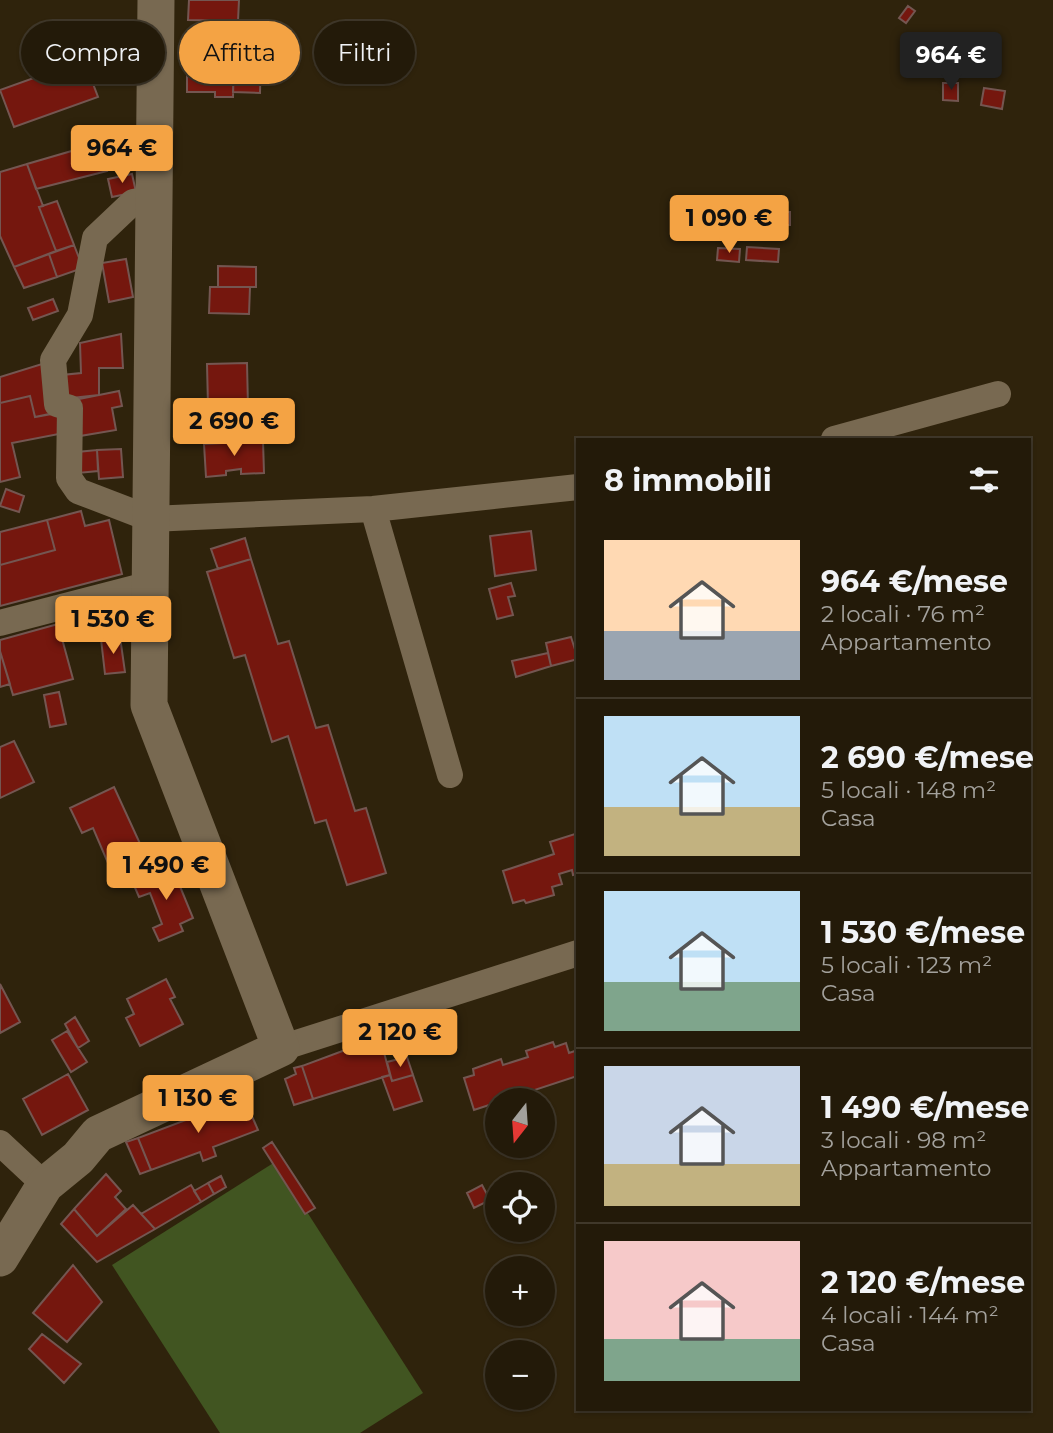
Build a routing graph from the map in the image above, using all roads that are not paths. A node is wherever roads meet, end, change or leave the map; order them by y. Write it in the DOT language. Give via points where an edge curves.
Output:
graph roads {
  1 [pos="156,0"];
  2 [pos="154,198"];
  3 [pos="998,394"];
  4 [pos="838,438"];
  5 [pos="576,487"];
  6 [pos="373,509"];
  7 [pos="151,519"];
  8 [pos="150,584"];
  9 [pos="0,623"];
  10 [pos="450,775"];
  11 [pos="576,954"];
  12 [pos="281,1048"];
  13 [pos="0,1143"];
  14 [pos="45,1185"];
  15 [pos="0,1258"];
  1 -- 2 [label="street"];
  2 -- 7 [label="street"];
  2 -- 7 [label="street" via="133,202 95,239 80,315 53,360 57,404 70,408 69,478 78,491"];
  3 -- 4 [label="street"];
  5 -- 6 [label="street"];
  6 -- 7 [label="street"];
  6 -- 10 [label="street"];
  7 -- 8 [label="street"];
  8 -- 9 [label="street"];
  8 -- 12 [label="street" via="149,705"];
  11 -- 12 [label="street"];
  12 -- 14 [label="street" via="98,1134"];
  13 -- 14 [label="street"];
  14 -- 15 [label="street"];
}
